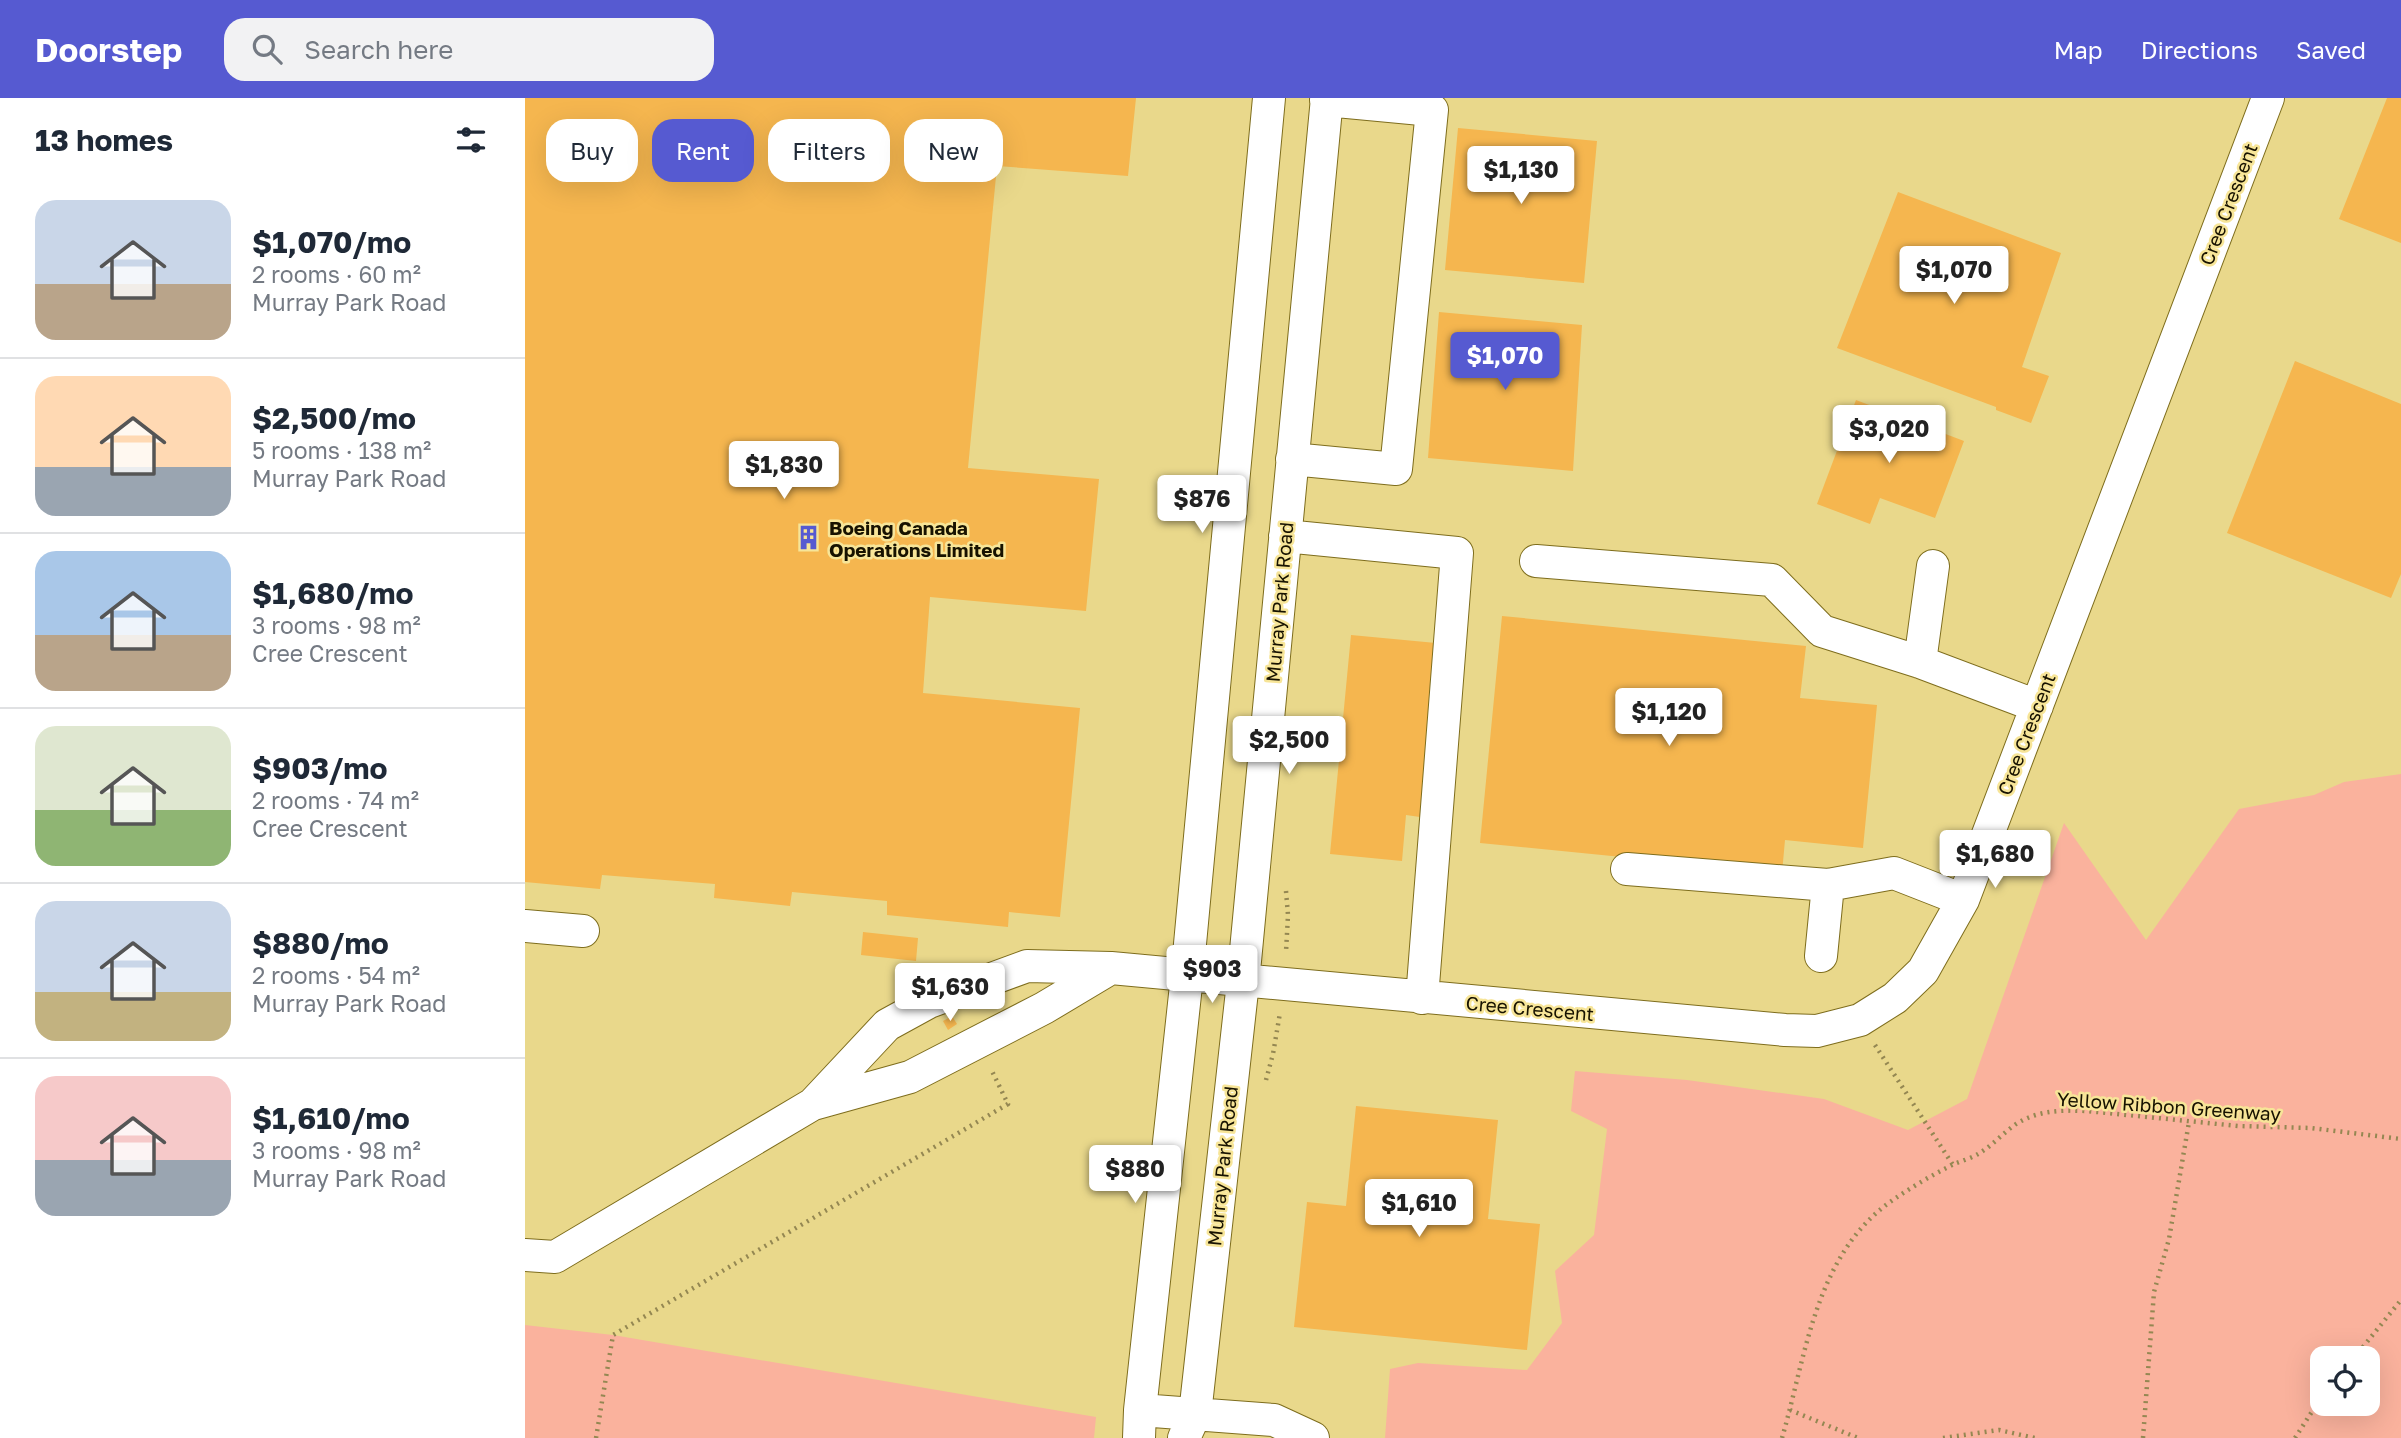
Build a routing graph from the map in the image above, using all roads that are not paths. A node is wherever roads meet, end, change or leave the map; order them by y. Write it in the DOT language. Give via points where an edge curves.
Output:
graph roads {
  1 [pos="1269,98"];
  2 [pos="2268,98"];
  3 [pos="1326,99"];
  4 [pos="1292,459"];
  5 [pos="1285,536"];
  6 [pos="1536,561"];
  7 [pos="1933,566"];
  8 [pos="1920,662"];
  9 [pos="2037,706"];
  10 [pos="1627,869"];
  11 [pos="1828,885"];
  12 [pos="1963,900"];
  13 [pos="525,926"];
  14 [pos="583,931"];
  15 [pos="1821,956"];
  16 [pos="1111,968"];
  17 [pos="1187,976"];
  18 [pos="1243,982"];
  19 [pos="1422,998"];
  20 [pos="813,1104"];
  21 [pos="525,1255"];
  22 [pos="1140,1424"];
  23 [pos="1189,1426"];
  24 [pos="1313,1438"];
  1 -- 17 [label="street"];
  2 -- 9 [label="street, Cree Crescent"];
  3 -- 4 [label="street, Murray Park Road"];
  3 -- 4 [label="street" via="1432,110 1396,469"];
  4 -- 5 [label="street, Murray Park Road"];
  5 -- 18 [label="street, Murray Park Road"];
  5 -- 19 [label="street" via="1457,553"];
  6 -- 8 [label="street" via="1772,580 1822,632"];
  7 -- 8 [label="street"];
  8 -- 9 [label="street"];
  9 -- 12 [label="street, Cree Crescent"];
  10 -- 11 [label="street"];
  11 -- 12 [label="street" via="1894,873"];
  11 -- 15 [label="street"];
  12 -- 19 [label="street, Cree Crescent" via="1923,971 1895,998 1860,1020 1817,1031"];
  13 -- 14 [label="street"];
  16 -- 17 [label="street, Cree Crescent"];
  16 -- 20 [label="street" via="911,1077"];
  16 -- 20 [label="street, Cree Crescent" via="1027,966 929,1002 887,1025"];
  17 -- 18 [label="street, Cree Crescent"];
  17 -- 22 [label="street"];
  18 -- 19 [label="street, Cree Crescent"];
  18 -- 23 [label="street, Murray Park Road"];
  20 -- 21 [label="street" via="555,1257"];
  22 -- 23 [label="street"];
  23 -- 24 [label="street" via="1275,1420"];
}
